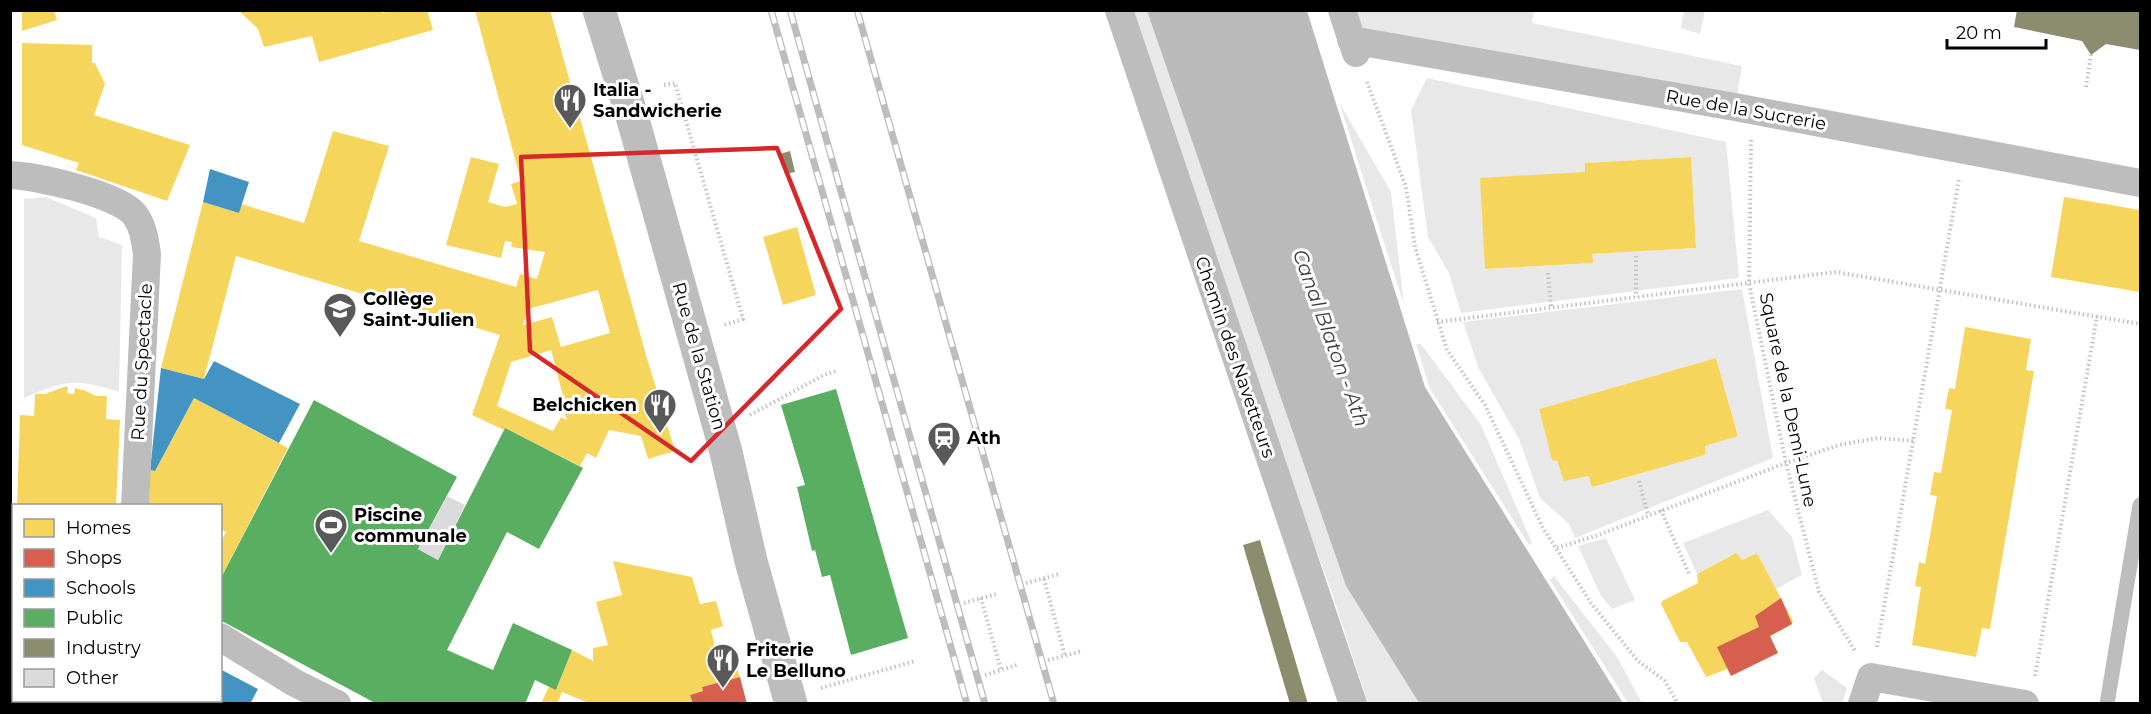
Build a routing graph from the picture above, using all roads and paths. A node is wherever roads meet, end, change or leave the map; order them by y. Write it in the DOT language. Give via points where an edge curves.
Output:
graph roads {
  1 [pos="599,10"];
  2 [pos="1119,10"];
  3 [pos="1342,10"];
  4 [pos="1354,47"];
  5 [pos="2091,55"];
  6 [pos="664,85"];
  7 [pos="2086,87"];
  8 [pos="1758,112"];
  9 [pos="1964,150"];
  10 [pos="10,175"];
  11 [pos="2140,183"];
  12 [pos="1635,256"];
  13 [pos="1548,273"];
  14 [pos="1749,283"];
  15 [pos="1940,289"];
  16 [pos="1636,297"];
  17 [pos="1551,307"];
  18 [pos="2097,316"];
  19 [pos="1437,322"];
  20 [pos="2140,324"];
  21 [pos="720,326"];
  22 [pos="837,371"];
  23 [pos="745,409"];
  24 [pos="1913,441"];
  25 [pos="1786,463"];
  26 [pos="1639,481"];
  27 [pos="135,504"];
  28 [pos="2140,504"];
  29 [pos="1661,510"];
  30 [pos="1648,515"];
  31 [pos="1557,548"];
  32 [pos="1060,574"];
  33 [pos="1689,574"];
  34 [pos="1044,579"];
  35 [pos="1026,583"];
  36 [pos="997,594"];
  37 [pos="981,598"];
  38 [pos="964,603"];
  39 [pos="222,639"];
  40 [pos="1082,651"];
  41 [pos="1065,656"];
  42 [pos="1048,660"];
  43 [pos="915,661"];
  44 [pos="1017,666"];
  45 [pos="1001,670"];
  46 [pos="985,675"];
  47 [pos="1867,690"];
  48 [pos="2030,692"];
  49 [pos="289,693"];
  50 [pos="790,701"];
  51 [pos="338,704"];
  52 [pos="1353,704"];
  53 [pos="1678,704"];
  54 [pos="2107,704"];
  1 -- 50 [label="street, Rue de la Station" via="726,452"];
  2 -- 52 [label="street, Chemin des Navetteurs"];
  3 -- 4 [label="street"];
  4 -- 8 [label="street, Rue de la Sucrerie"];
  4 -- 19 [label="path" via="1406,187 1415,247"];
  5 -- 7 [label="path"];
  6 -- 21 [label="path" via="675,83 743,319"];
  8 -- 9 [label="street, Rue de la Sucrerie"];
  8 -- 14 [label="path, Square de la Demi-Lune" via="1750,147"];
  9 -- 11 [label="street, Rue de la Sucrerie"];
  9 -- 15 [label="path"];
  10 -- 27 [label="street, Rue du Spectacle" via="102,196 127,207 144,235 147,254"];
  12 -- 16 [label="path"];
  13 -- 17 [label="path"];
  14 -- 15 [label="path" via="1836,272"];
  14 -- 16 [label="path"];
  14 -- 25 [label="path, Square de la Demi-Lune"];
  15 -- 18 [label="path"];
  15 -- 24 [label="path"];
  16 -- 17 [label="path"];
  17 -- 19 [label="path"];
  18 -- 20 [label="path"];
  18 -- 48 [label="path"];
  19 -- 31 [label="path" via="1447,350 1485,405 1543,528"];
  22 -- 23 [label="path" via="748,417"];
  24 -- 25 [label="path" via="1878,438 1839,445"];
  24 -- 47 [label="path"];
  25 -- 29 [label="path"];
  25 -- 47 [label="path, Square de la Demi-Lune" via="1819,592"];
  26 -- 30 [label="path"];
  28 -- 54 [label="lane"];
  29 -- 30 [label="path"];
  29 -- 33 [label="path"];
  30 -- 31 [label="path"];
  31 -- 53 [label="path" via="1591,603 1638,661 1665,681"];
  32 -- 34 [label="path"];
  34 -- 35 [label="path"];
  34 -- 41 [label="path"];
  36 -- 37 [label="path"];
  37 -- 38 [label="path"];
  37 -- 45 [label="path"];
  39 -- 49 [label="street"];
  40 -- 41 [label="path"];
  41 -- 42 [label="path"];
  43 -- 50 [label="path"];
  44 -- 45 [label="path"];
  45 -- 46 [label="path"];
  47 -- 48 [label="street"];
  49 -- 51 [label="street"];
}
